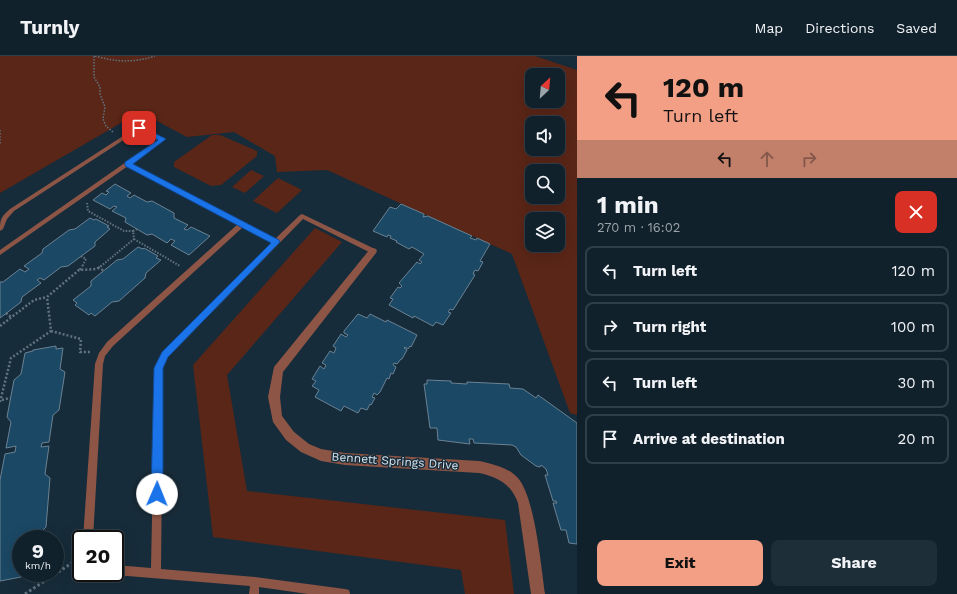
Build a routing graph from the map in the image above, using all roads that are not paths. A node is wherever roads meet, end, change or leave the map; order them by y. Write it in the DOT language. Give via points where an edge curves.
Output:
graph roads {
  1 [pos="128,164"];
  2 [pos="242,224"];
  3 [pos="0,228"];
  4 [pos="276,242"];
  5 [pos="373,251"];
  6 [pos="0,253"];
  7 [pos="89,530"];
  8 [pos="124,571"];
  9 [pos="156,574"];
  10 [pos="255,582"];
  11 [pos="254,594"];
  12 [pos="345,594"];
  13 [pos="538,594"];
  1 -- 2 [label="lane"];
  1 -- 3 [label="lane" via="163,139 139,128 12,210 4,218"];
  1 -- 6 [label="lane"];
  2 -- 4 [label="lane"];
  2 -- 7 [label="lane" via="110,344 104,353 99,364"];
  4 -- 5 [label="lane" via="302,216"];
  4 -- 9 [label="lane" via="165,354 159,368"];
  5 -- 13 [label="street, Bennett Springs Drive" via="278,370 274,397 278,418 290,436 305,448 322,455 479,467 496,470 509,477 520,490 524,504"];
  8 -- 9 [label="lane"];
  9 -- 10 [label="lane"];
  10 -- 11 [label="lane"];
  10 -- 12 [label="lane"];
}
